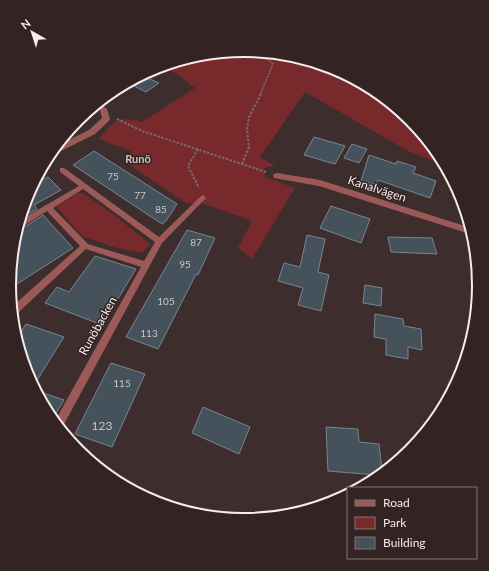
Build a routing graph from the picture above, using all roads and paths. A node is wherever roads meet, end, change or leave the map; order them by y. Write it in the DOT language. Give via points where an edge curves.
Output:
graph roads {
  1 [pos="266,58"];
  2 [pos="101,108"];
  3 [pos="104,112"];
  4 [pos="63,147"];
  5 [pos="198,149"];
  6 [pos="242,164"];
  7 [pos="62,170"];
  8 [pos="276,176"];
  9 [pos="84,186"];
  10 [pos="203,198"];
  11 [pos="48,207"];
  12 [pos="26,220"];
  13 [pos="466,230"];
  14 [pos="159,241"];
  15 [pos="85,246"];
  16 [pos="146,265"];
  17 [pos="17,308"];
  18 [pos="61,421"];
  1 -- 6 [label="path" via="273,64 249,117 249,147"];
  2 -- 3 [label="street"];
  3 -- 4 [label="street" via="106,119 92,132"];
  3 -- 5 [label="path" via="127,125"];
  5 -- 6 [label="path"];
  5 -- 10 [label="path" via="188,166"];
  6 -- 8 [label="path"];
  7 -- 9 [label="lane"];
  8 -- 13 [label="street, Kanalvägen" via="320,183"];
  9 -- 11 [label="lane"];
  9 -- 14 [label="lane"];
  10 -- 14 [label="lane, Runöbacken"];
  11 -- 12 [label="lane"];
  11 -- 15 [label="lane"];
  14 -- 16 [label="lane, Runöbacken"];
  15 -- 16 [label="lane"];
  15 -- 17 [label="lane"];
  16 -- 18 [label="lane, Runöbacken"];
}
